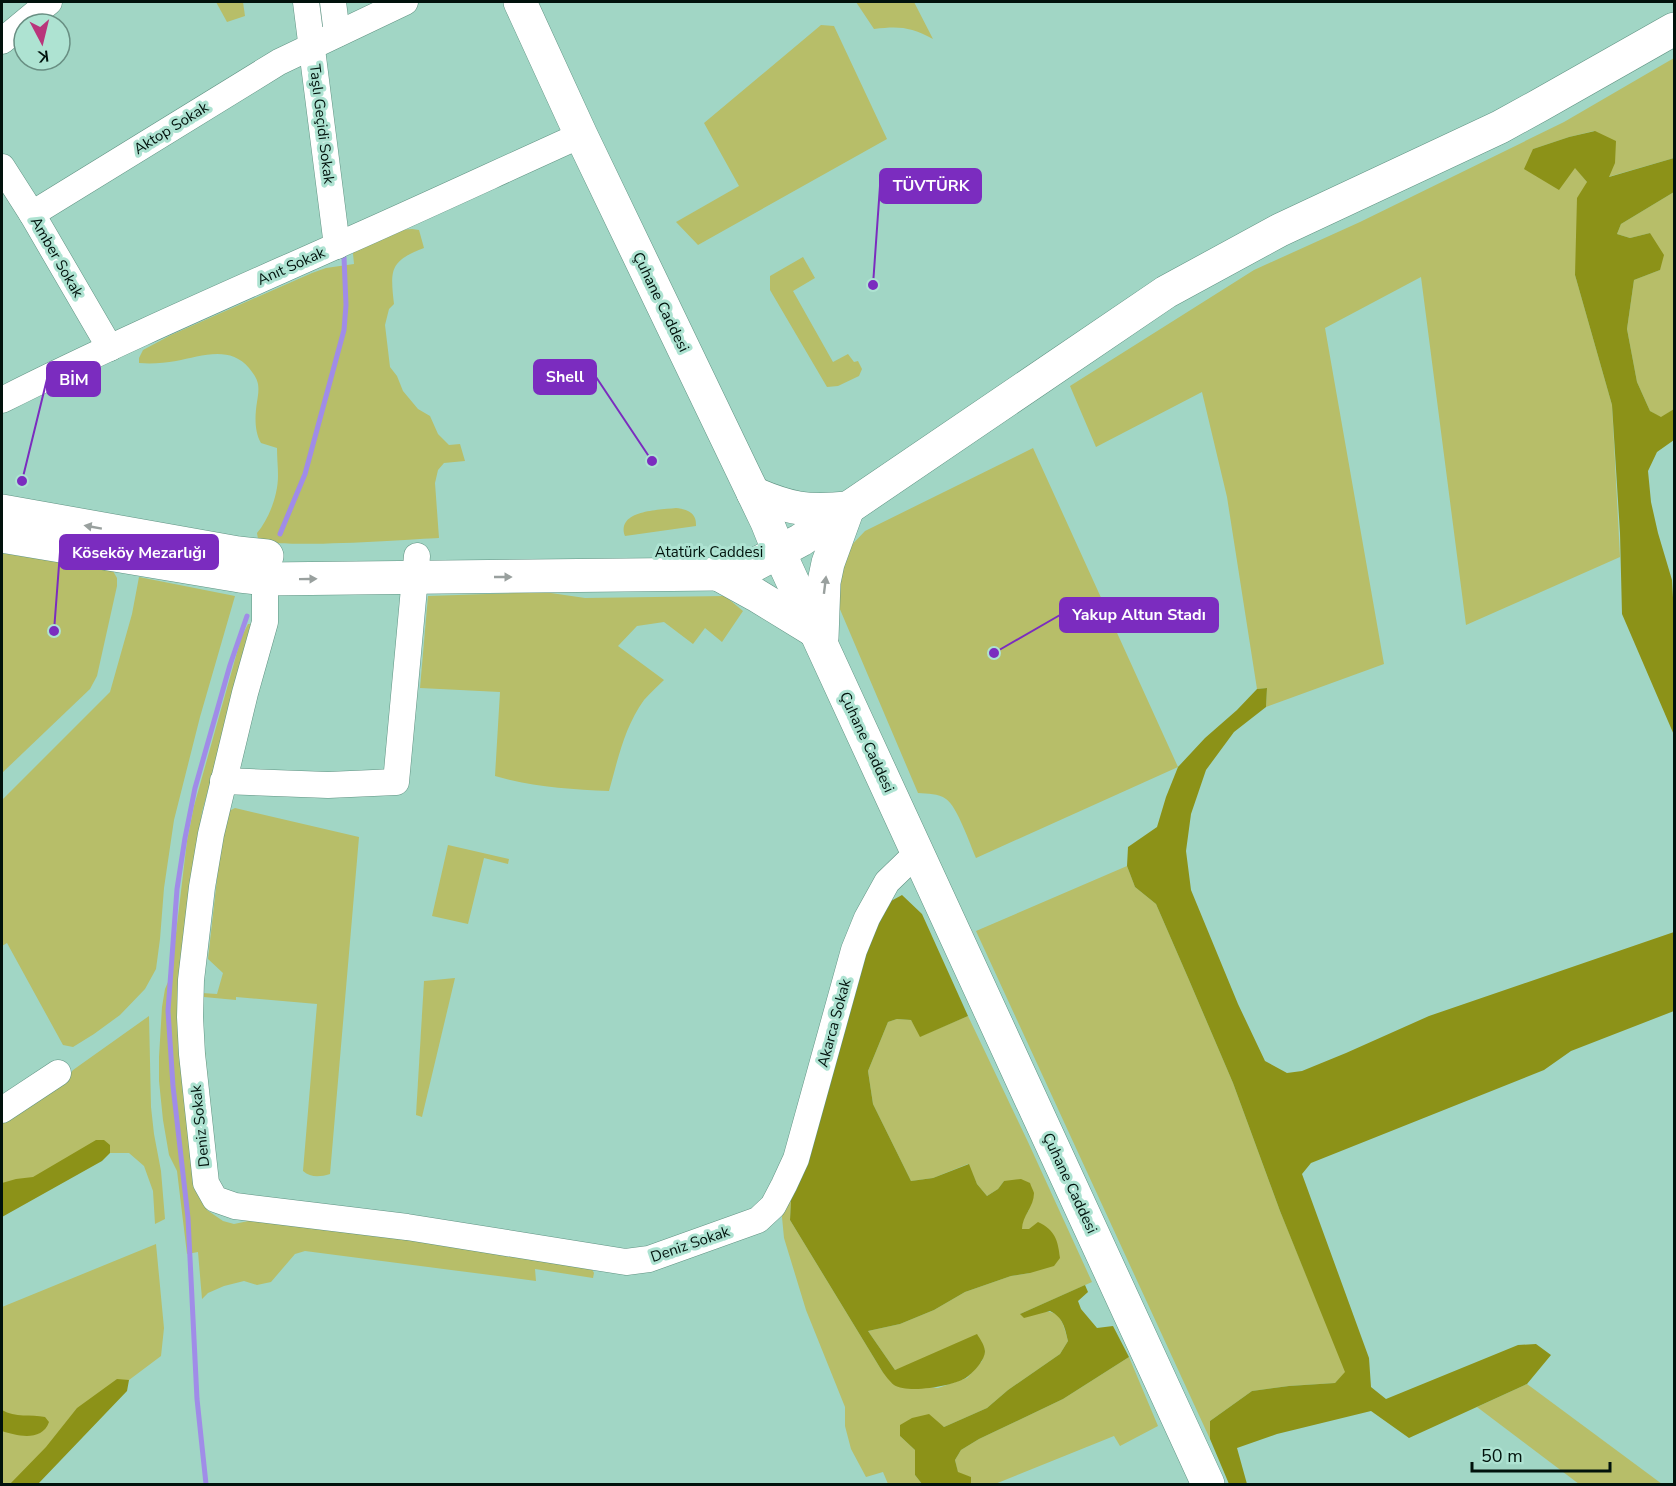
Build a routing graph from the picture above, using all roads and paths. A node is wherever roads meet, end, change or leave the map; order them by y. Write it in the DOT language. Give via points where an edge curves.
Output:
graph roads {
  1 [pos="48,2"];
  2 [pos="306,2"];
  3 [pos="333,2"];
  4 [pos="405,2"];
  5 [pos="520,2"];
  6 [pos="1674,29"];
  7 [pos="337,34"];
  8 [pos="2,41"];
  9 [pos="312,45"];
  10 [pos="581,135"];
  11 [pos="2,167"];
  12 [pos="32,214"];
  13 [pos="337,246"];
  14 [pos="110,348"];
  15 [pos="2,400"];
  16 [pos="753,494"];
  17 [pos="848,508"];
  18 [pos="2,511"];
  19 [pos="2,536"];
  20 [pos="779,552"];
  21 [pos="416,567"];
  22 [pos="265,568"];
  23 [pos="718,574"];
  24 [pos="820,638"];
  25 [pos="223,781"];
  26 [pos="918,852"];
  27 [pos="58,1073"];
  28 [pos="2,1110"];
  29 [pos="773,1206"];
  30 [pos="1208,1485"];
  1 -- 8 [label="street"];
  2 -- 9 [label="street, Taşlı Geçidi Sokak"];
  3 -- 7 [label="street"];
  4 -- 7 [label="street, Aktop Sokak"];
  5 -- 10 [label="main road, Çuhane Caddesi"];
  6 -- 17 [label="main road" via="1500,127 1280,230 1174,287"];
  7 -- 9 [label="street, Aktop Sokak"];
  9 -- 12 [label="street, Aktop Sokak"];
  9 -- 13 [label="street, Taşlı Geçidi Sokak"];
  10 -- 13 [label="street, Anıt Sokak"];
  10 -- 16 [label="main road, Çuhane Caddesi"];
  11 -- 12 [label="street, Amber Sokak"];
  12 -- 14 [label="street, Amber Sokak"];
  13 -- 14 [label="street, Anıt Sokak"];
  14 -- 15 [label="street, Anıt Sokak"];
  16 -- 17 [label="main road" via="799,509"];
  16 -- 20 [label="main road, Çuhane Caddesi"];
  17 -- 20 [label="main road"];
  24 -- 17 [label="main road, one-way" via="828,563"];
  22 -- 18 [label="main road, Atatürk Caddesi, one-way"];
  19 -- 22 [label="main road, Atatürk Caddesi" via="240,576"];
  20 -- 21 [label="main road, Atatürk Caddesi"];
  20 -- 23 [label="main road, Atatürk Caddesi" via="743,571"];
  20 -- 24 [label="main road, Çuhane Caddesi"];
  21 -- 22 [label="main road, Atatürk Caddesi"];
  21 -- 23 [label="main road, Atatürk Caddesi, one-way"];
  21 -- 25 [label="street" via="396,782 328,785"];
  22 -- 25 [label="street, Deniz Sokak" via="265,622"];
  23 -- 24 [label="main road"];
  24 -- 26 [label="main road, Çuhane Caddesi"];
  25 -- 29 [label="street, Deniz Sokak" via="202,887 190,1017 206,1183 215,1199 235,1206 407,1227 626,1262 649,1259 759,1220"];
  26 -- 29 [label="street, Akarca Sokak" via="887,882 867,918 854,950 796,1160"];
  26 -- 30 [label="main road, Çuhane Caddesi"];
  27 -- 28 [label="street"];
}
